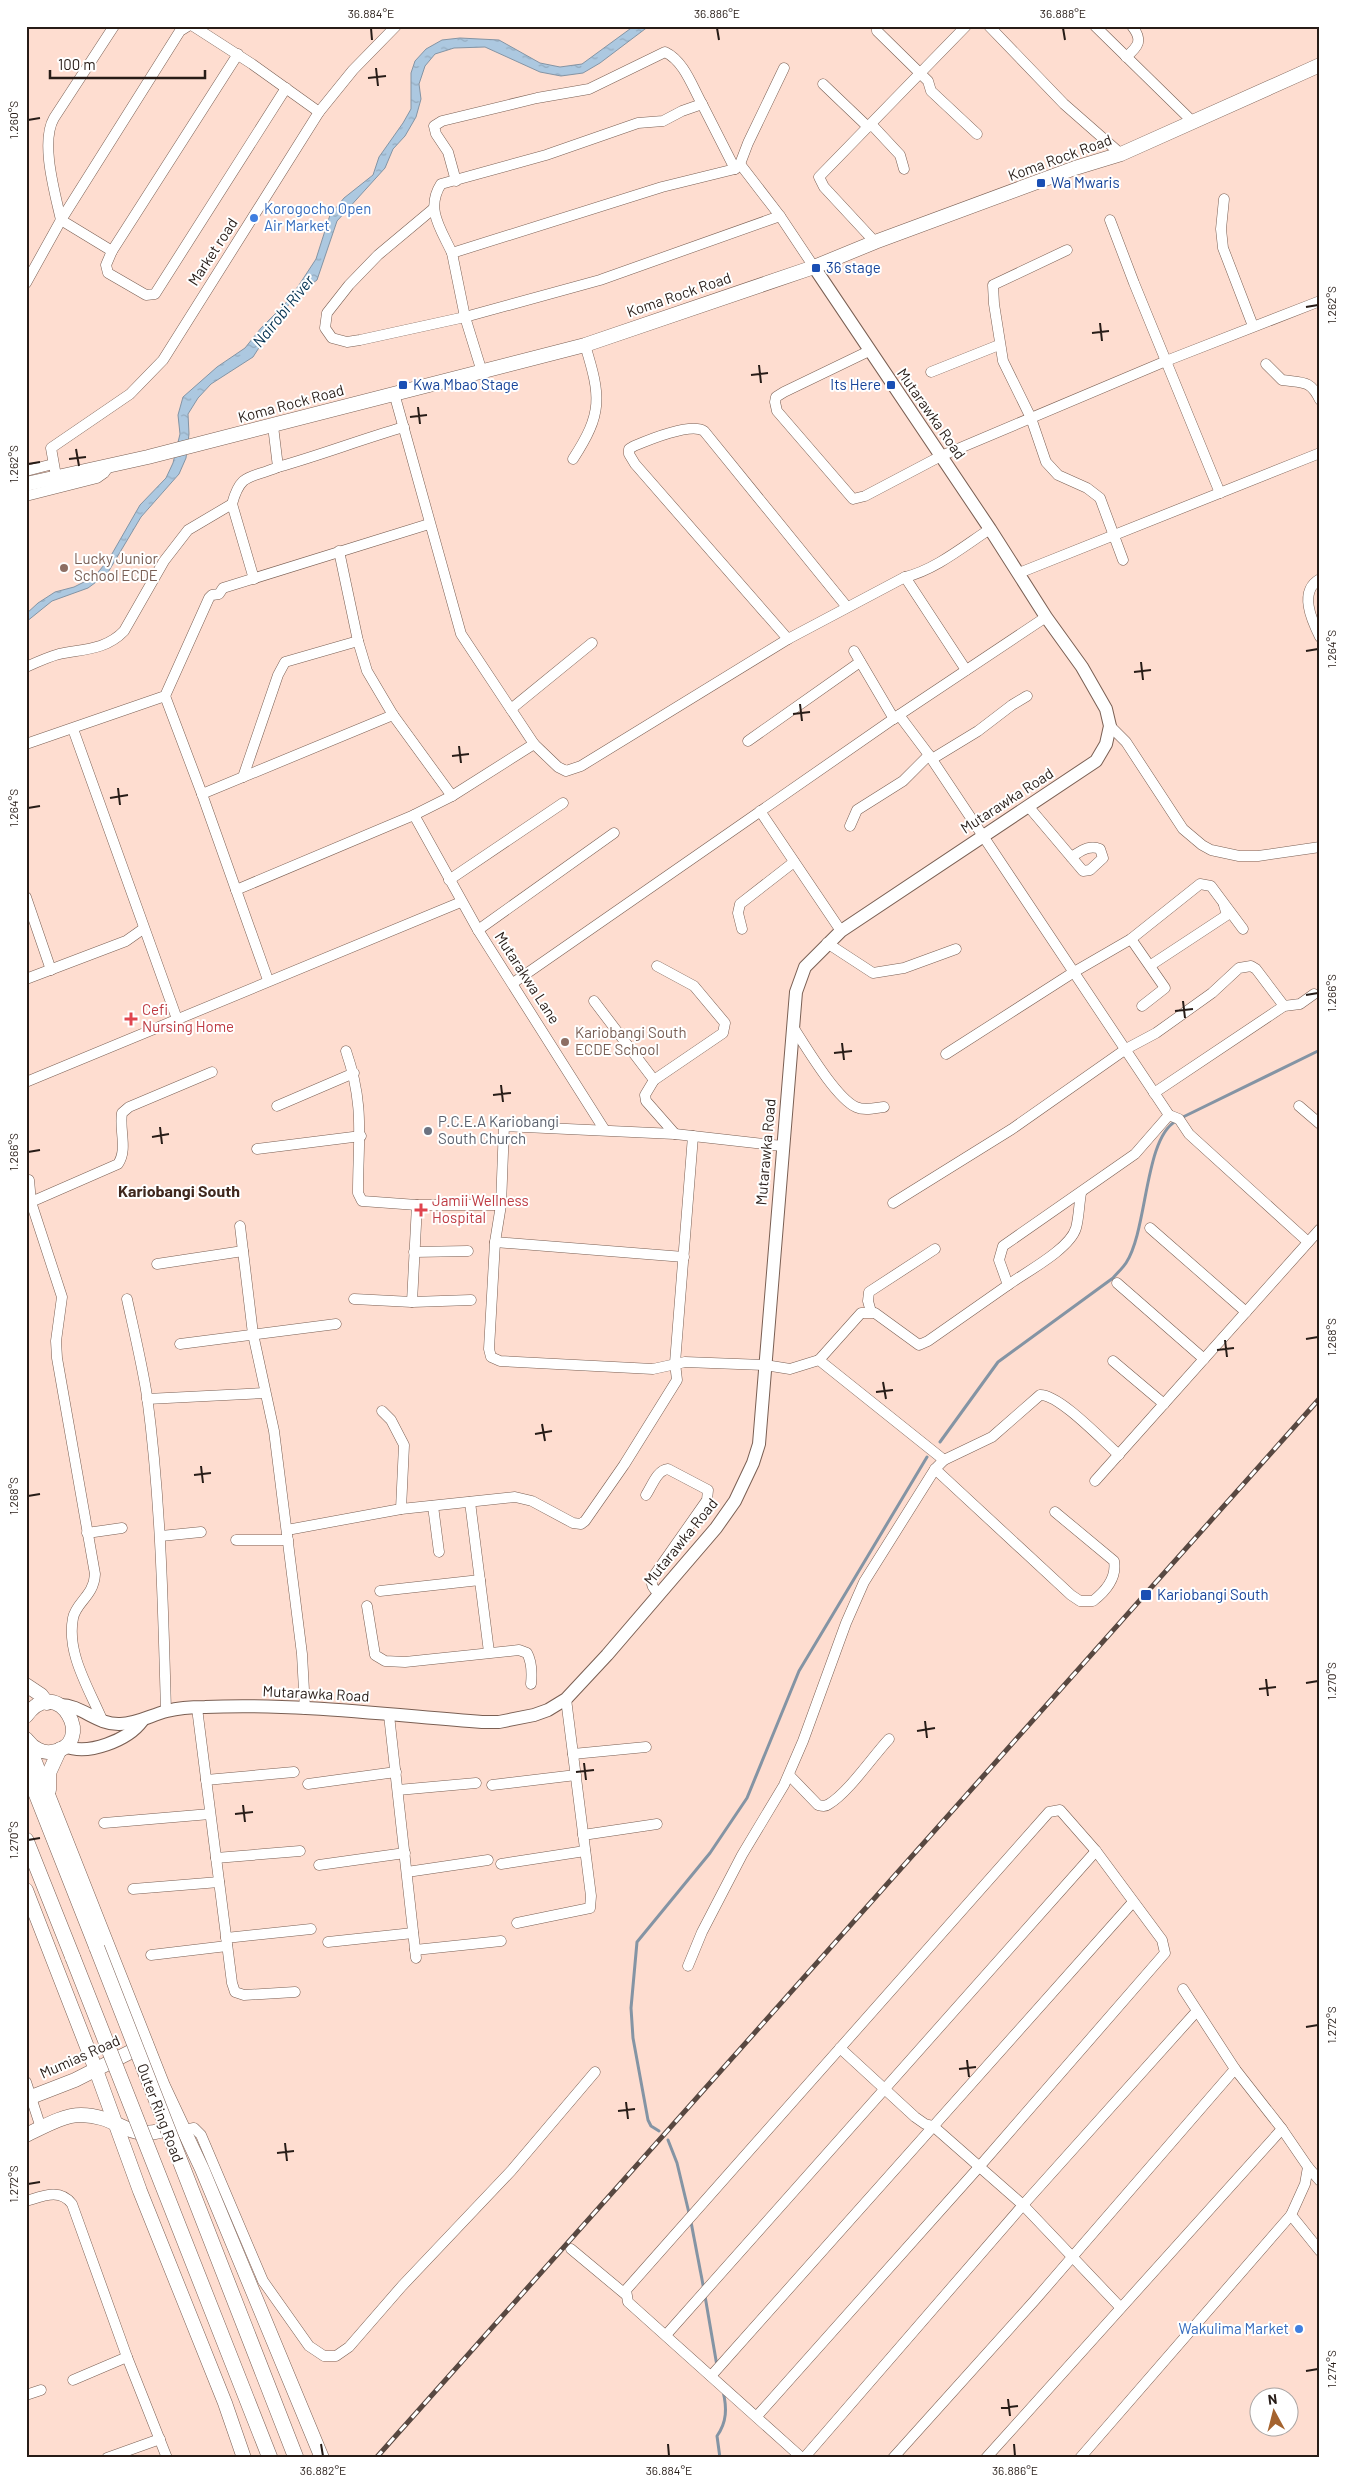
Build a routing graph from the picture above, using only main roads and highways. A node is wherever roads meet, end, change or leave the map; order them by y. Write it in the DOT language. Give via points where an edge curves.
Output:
graph roads {
  1 [pos="1320,65"];
  2 [pos="26,484"];
  3 [pos="26,1685"];
  4 [pos="53,1704"];
  5 [pos="26,1716"];
  6 [pos="26,1738"];
  7 [pos="62,1748"];
  8 [pos="26,1768"];
  9 [pos="51,1803"];
  10 [pos="26,1840"];
  11 [pos="26,1890"];
  12 [pos="147,2044"];
  13 [pos="96,2070"];
  14 [pos="29,2097"];
  15 [pos="116,2125"];
  16 [pos="184,2130"];
  17 [pos="26,2135"];
  18 [pos="244,2458"];
  19 [pos="270,2458"];
  20 [pos="296,2458"];
  21 [pos="322,2458"];
  1 -- 2 [label="main road, Koma Rock Road" via="1121,154 1075,168 814,267 585,345 148,457 109,466 55,470"];
  3 -- 4 [label="main road, Mutarawka Road"];
  4 -- 5 [label="main road" via="35,1707"];
  4 -- 7 [label="main road" via="70,1714 73,1728"];
  6 -- 7 [label="main road, Outer Ring Road" via="43,1751"];
  6 -- 9 [label="main road, Outer Ring Road"];
  7 -- 9 [label="main road" via="49,1773"];
  8 -- 20 [label="main road, Outer Ring Road, bridge"];
  9 -- 12 [label="main road, Outer Ring Road"];
  10 -- 19 [label="main road, Outer Ring Road, bridge"];
  11 -- 13 [label="main road"];
  12 -- 13 [label="main road, Mumias Road"];
  12 -- 16 [label="main road, Outer Ring Road"];
  13 -- 14 [label="main road, Mumias Road"];
  13 -- 15 [label="main road"];
  15 -- 16 [label="main road" via="146,2135"];
  15 -- 17 [label="main road" via="101,2118 79,2115"];
  15 -- 18 [label="main road"];
  16 -- 21 [label="main road, Outer Ring Road"];
}
